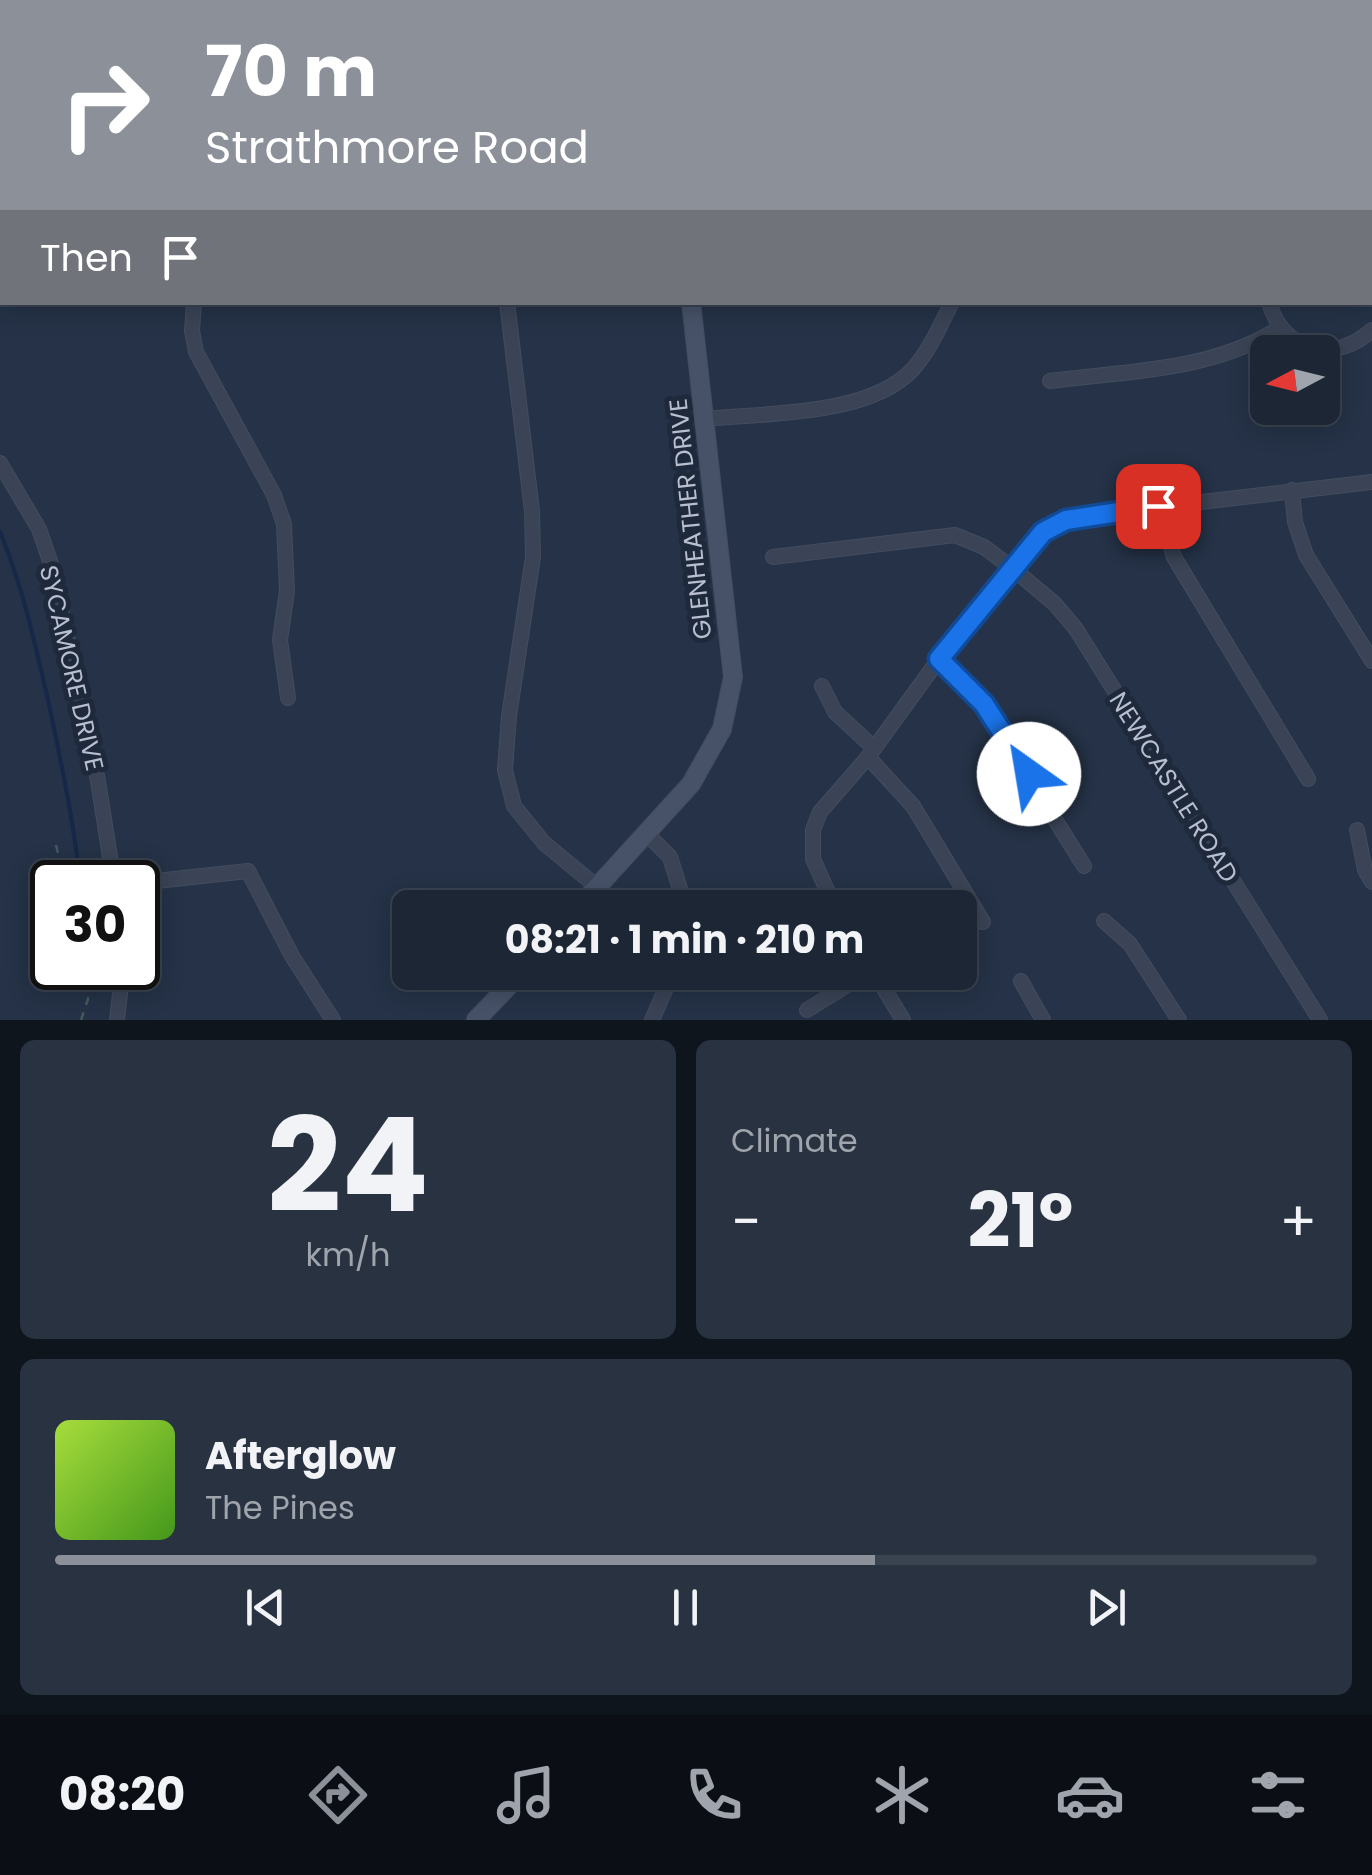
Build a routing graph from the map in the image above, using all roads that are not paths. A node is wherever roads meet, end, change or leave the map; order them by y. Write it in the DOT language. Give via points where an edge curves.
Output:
graph roads {
  1 [pos="194,305"];
  2 [pos="508,305"];
  3 [pos="690,305"];
  4 [pos="950,305"];
  5 [pos="1270,305"];
  6 [pos="1281,328"];
  7 [pos="1372,330"];
  8 [pos="1050,381"];
  9 [pos="705,419"];
  10 [pos="0,463"];
  11 [pos="1372,482"];
  12 [pos="1292,490"];
  13 [pos="1158,506"];
  14 [pos="773,557"];
  15 [pos="1012,568"];
  16 [pos="939,659"];
  17 [pos="1372,661"];
  18 [pos="822,686"];
  19 [pos="288,698"];
  20 [pos="871,753"];
  21 [pos="1308,779"];
  22 [pos="1358,830"];
  23 [pos="646,833"];
  24 [pos="110,860"];
  25 [pos="1084,866"];
  26 [pos="160,881"];
  27 [pos="1372,882"];
  28 [pos="596,886"];
  29 [pos="593,890"];
  30 [pos="680,890"];
  31 [pos="827,890"];
  32 [pos="1104,921"];
  33 [pos="983,922"];
  34 [pos="1020,981"];
  35 [pos="121,990"];
  36 [pos="505,990"];
  37 [pos="665,990"];
  38 [pos="840,990"];
  39 [pos="882,990"];
  40 [pos="807,1010"];
  41 [pos="117,1020"];
  42 [pos="333,1020"];
  43 [pos="476,1020"];
  44 [pos="652,1020"];
  45 [pos="903,1020"];
  46 [pos="1044,1020"];
  47 [pos="1179,1020"];
  48 [pos="1320,1020"];
  1 -- 19 [label="street" via="196,352 284,524 287,591 280,640"];
  2 -- 28 [label="street" via="533,556 505,770 514,806"];
  3 -- 9 [label="street, GLENHEATHER DRIVE"];
  4 -- 9 [label="street" via="912,370 874,396"];
  5 -- 6 [label="street"];
  6 -- 7 [label="street" via="1305,346 1324,350 1350,348"];
  6 -- 8 [label="street" via="1212,359"];
  9 -- 23 [label="street, GLENHEATHER DRIVE" via="733,677 722,729 691,784"];
  10 -- 24 [label="street, SYCAMORE DRIVE" via="52,567"];
  11 -- 12 [label="street"];
  12 -- 13 [label="street"];
  12 -- 17 [label="street" via="1306,554"];
  13 -- 15 [label="street" via="1066,520 1043,532"];
  13 -- 21 [label="street" via="1174,556"];
  14 -- 15 [label="street, NEWCASTLE ROAD" via="955,535"];
  15 -- 16 [label="street"];
  15 -- 48 [label="street, NEWCASTLE ROAD" via="1076,629"];
  16 -- 20 [label="street"];
  16 -- 25 [label="street" via="984,704"];
  18 -- 20 [label="street"];
  20 -- 31 [label="street" via="825,804 813,830 813,859"];
  20 -- 33 [label="street" via="913,806"];
  22 -- 27 [label="street"];
  23 -- 28 [label="street, GLENHEATHER DRIVE"];
  23 -- 30 [label="street" via="670,856"];
  26 -- 42 [label="street" via="248,871"];
  28 -- 29 [label="street, GLENHEATHER DRIVE"];
  32 -- 47 [label="street" via="1130,944"];
  34 -- 46 [label="street"];
  35 -- 41 [label="street"];
  36 -- 43 [label="street"];
  37 -- 44 [label="street"];
  38 -- 40 [label="street"];
  39 -- 45 [label="street"];
}
